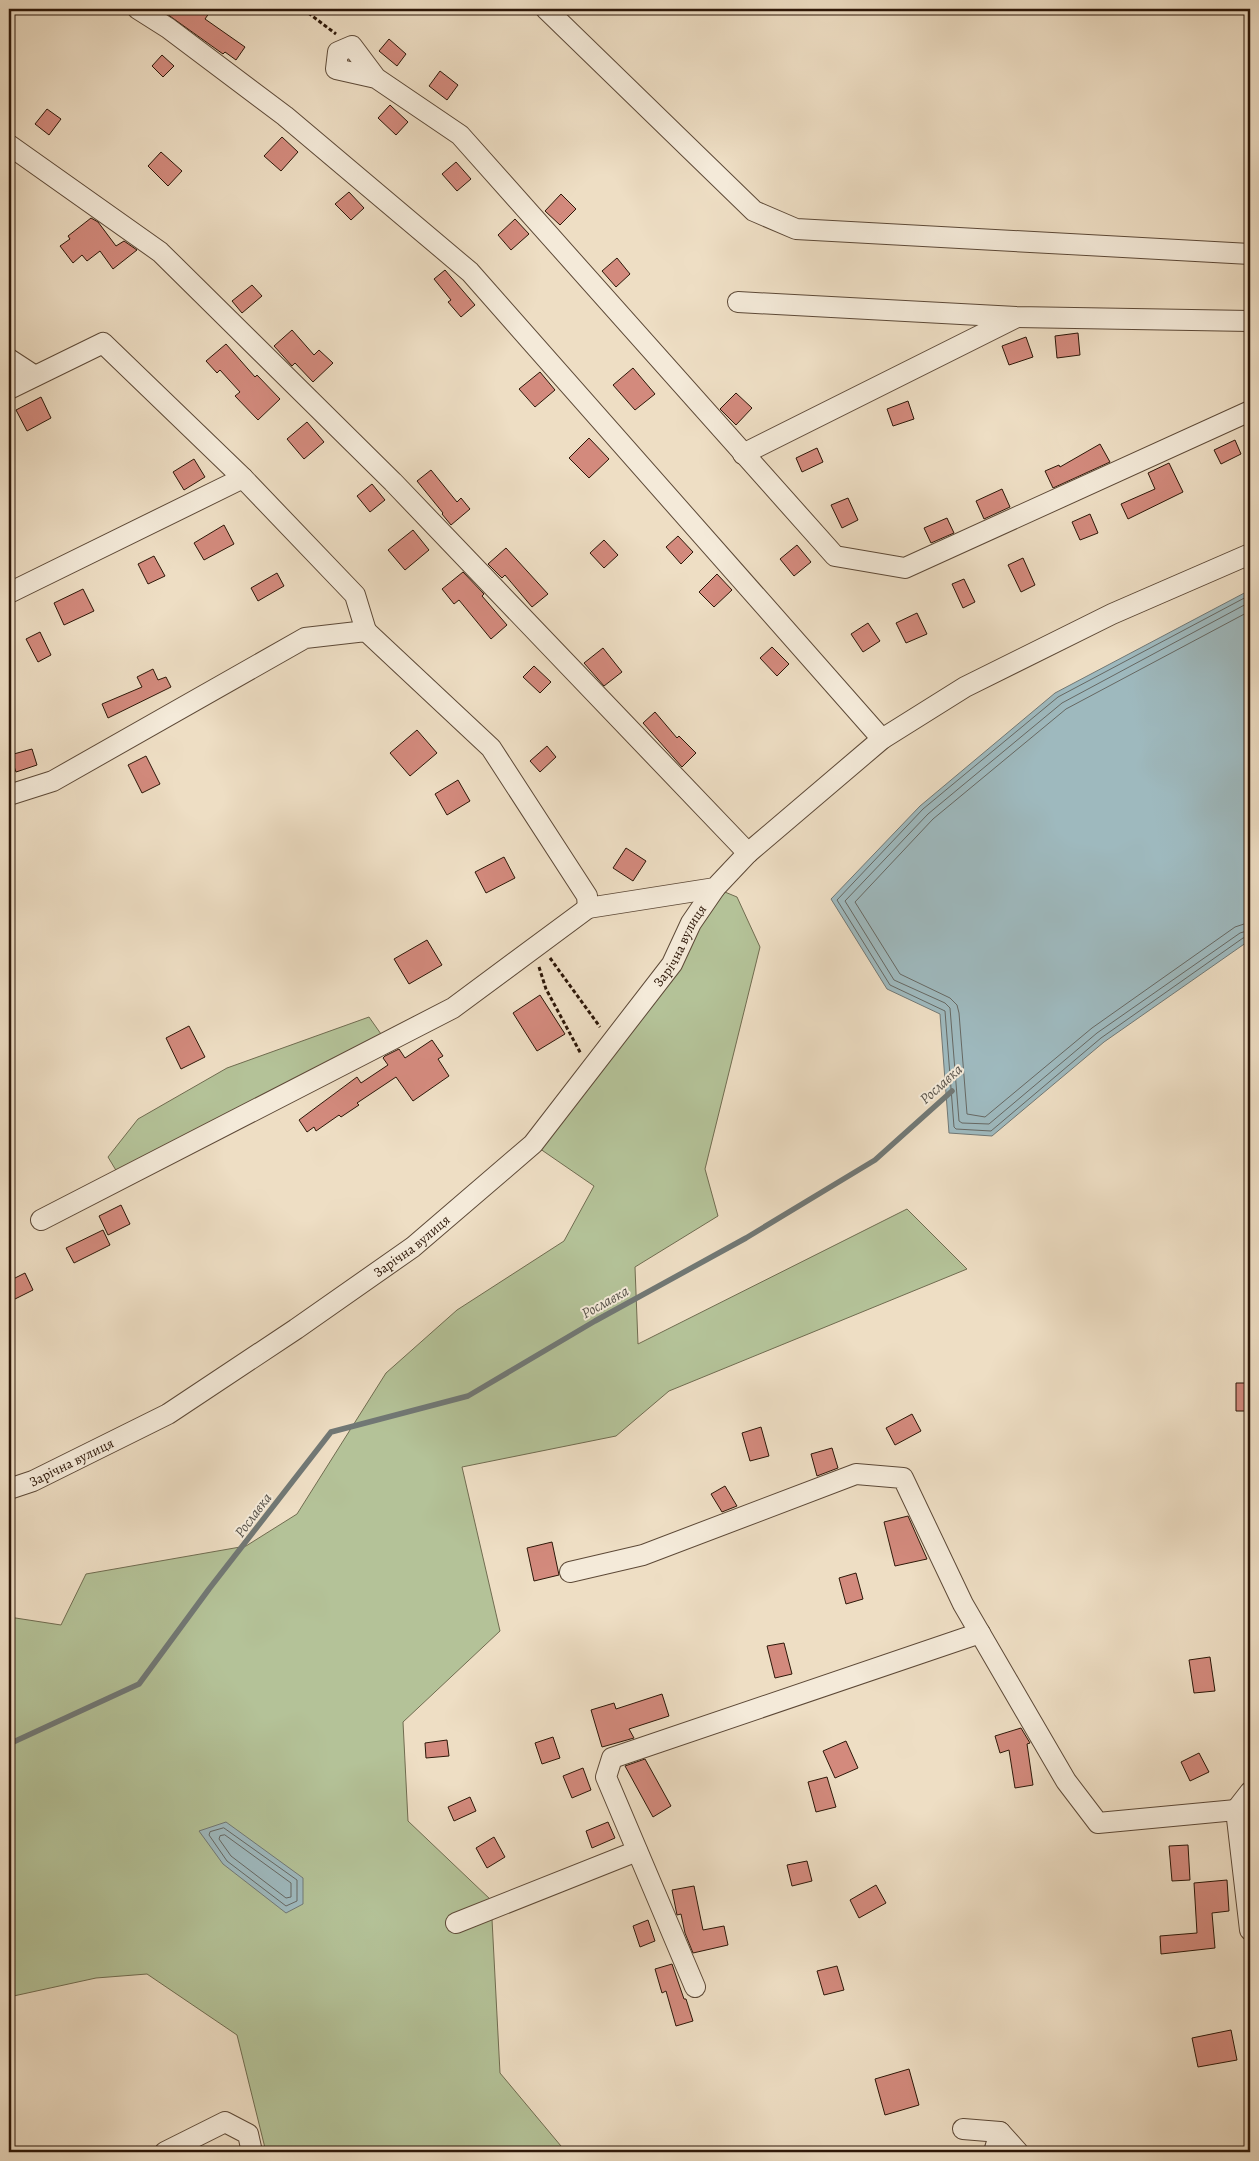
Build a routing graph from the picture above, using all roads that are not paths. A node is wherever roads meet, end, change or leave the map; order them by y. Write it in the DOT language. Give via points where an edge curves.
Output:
graph roads {
  1 [pos="138,9"];
  2 [pos="546,9"];
  3 [pos="376,78"];
  4 [pos="9,145"];
  5 [pos="1250,254"];
  6 [pos="738,302"];
  7 [pos="1016,317"];
  8 [pos="1250,321"];
  9 [pos="9,359"];
  10 [pos="35,376"];
  11 [pos="9,389"];
  12 [pos="1250,411"];
  13 [pos="744,454"];
  14 [pos="243,478"];
  15 [pos="1250,554"];
  16 [pos="9,593"];
  17 [pos="366,632"];
  18 [pos="882,739"];
  19 [pos="9,795"];
  20 [pos="748,852"];
  21 [pos="716,888"];
  22 [pos="588,908"];
  23 [pos="41,1220"];
  24 [pos="9,1489"];
  25 [pos="570,1572"];
  26 [pos="980,1633"];
  27 [pos="1250,1792"];
  28 [pos="1236,1810"];
  29 [pos="637,1851"];
  30 [pos="456,1923"];
  31 [pos="1250,1930"];
  32 [pos="695,1987"];
  33 [pos="963,2128"];
  34 [pos="1000,2132"];
  35 [pos="165,2152"];
  36 [pos="252,2152"];
  37 [pos="994,2152"];
  38 [pos="1018,2152"];
  1 -- 18 [label="street" via="285,116 470,272"];
  2 -- 5 [label="street" via="754,211 796,229"];
  3 -- 3 [label="street" via="336,70 338,52 352,46"];
  3 -- 13 [label="street" via="460,135"];
  4 -- 20 [label="street" via="160,252 393,482"];
  6 -- 7 [label="street"];
  7 -- 8 [label="street"];
  7 -- 13 [label="street"];
  9 -- 10 [label="street"];
  10 -- 11 [label="street"];
  10 -- 14 [label="street" via="103,343"];
  12 -- 13 [label="street" via="905,568 835,556"];
  14 -- 16 [label="street"];
  14 -- 17 [label="street" via="355,595"];
  15 -- 18 [label="street, Зарічна вулиця" via="1112,614 965,687"];
  17 -- 19 [label="street" via="305,638 53,781"];
  17 -- 22 [label="street" via="491,748 588,896"];
  18 -- 20 [label="street, Зарічна вулиця"];
  20 -- 21 [label="street, Зарічна вулиця"];
  21 -- 22 [label="street"];
  21 -- 24 [label="street, Зарічна вулиця" via="690,923 672,964 533,1144 413,1247 168,1414 33,1481"];
  22 -- 23 [label="street" via="453,1008"];
  25 -- 26 [label="street" via="643,1555 856,1474 903,1478"];
  26 -- 28 [label="street" via="1066,1781 1098,1823"];
  26 -- 29 [label="street" via="612,1758 606,1777"];
  27 -- 28 [label="street"];
  28 -- 31 [label="street"];
  29 -- 30 [label="street"];
  29 -- 32 [label="street"];
  33 -- 34 [label="street"];
  34 -- 37 [label="street"];
  34 -- 38 [label="street"];
  35 -- 36 [label="street" via="225,2122 248,2134"];
}
